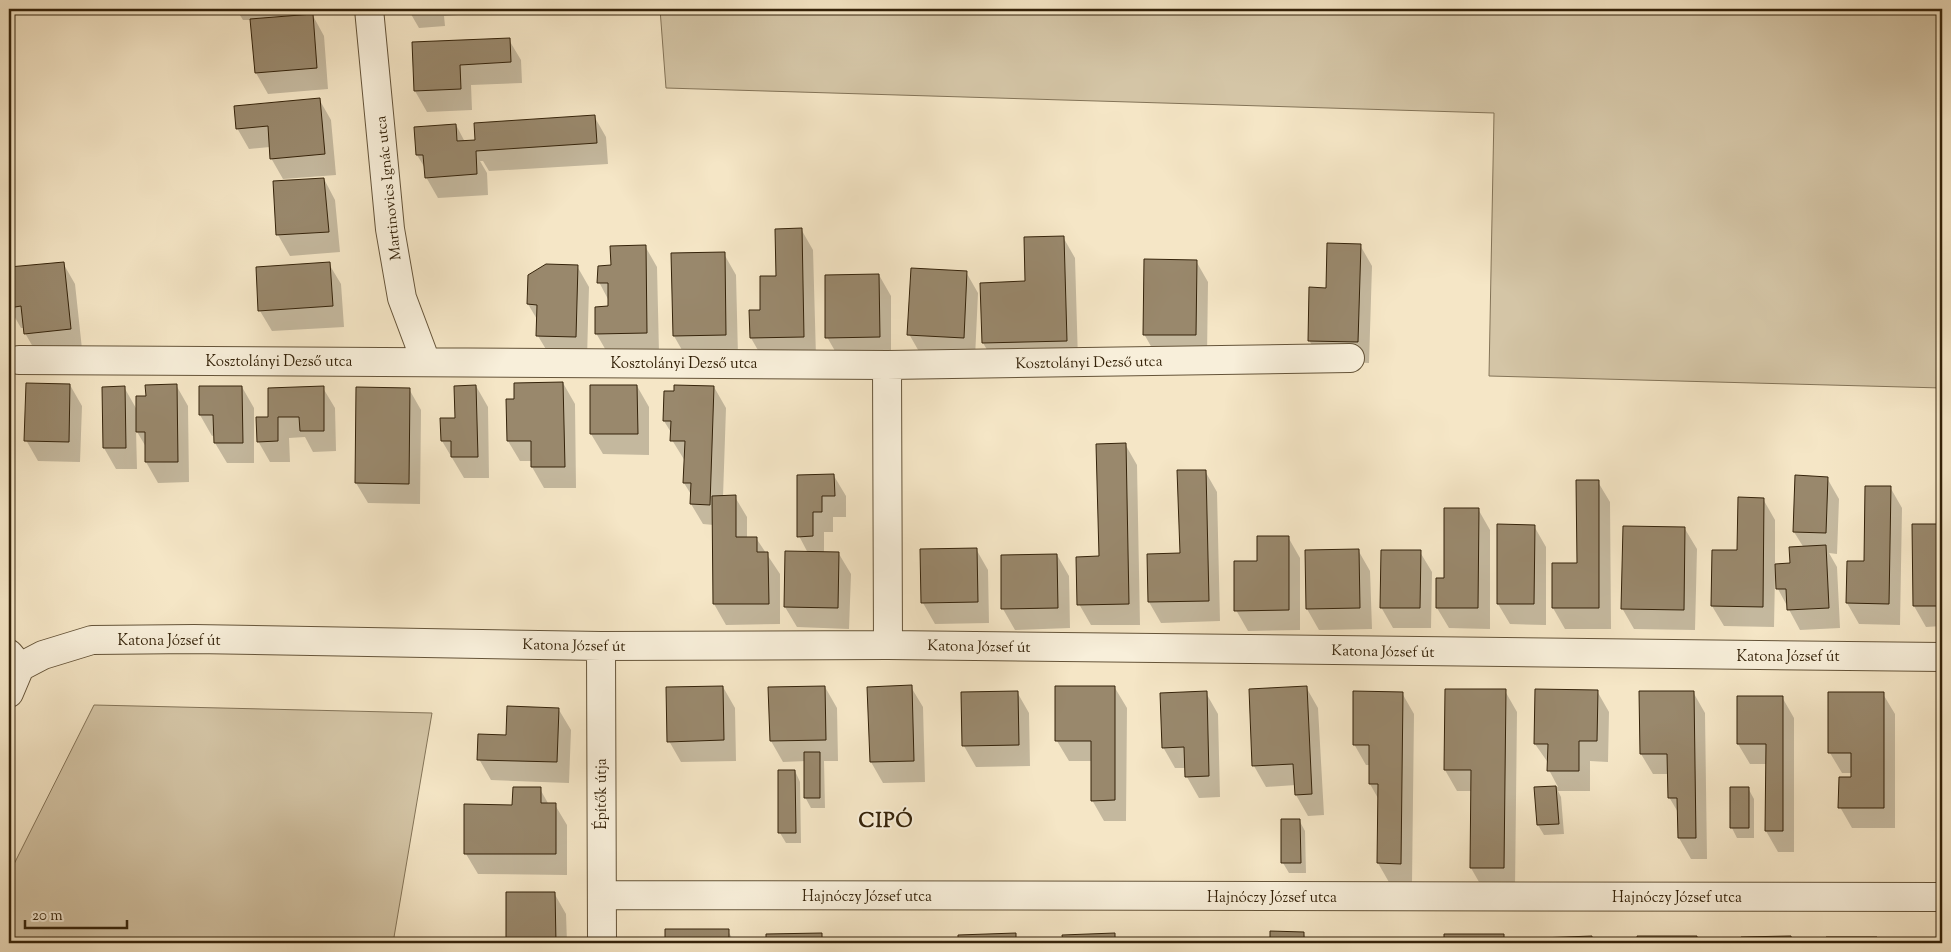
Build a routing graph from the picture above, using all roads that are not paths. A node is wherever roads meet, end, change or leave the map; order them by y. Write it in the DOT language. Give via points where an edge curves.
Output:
graph roads {
  1 [pos="369,9"];
  2 [pos="1350,358"];
  3 [pos="19,360"];
  4 [pos="426,362"];
  5 [pos="887,364"];
  6 [pos="888,645"];
  7 [pos="601,646"];
  8 [pos="1942,657"];
  9 [pos="14,660"];
  10 [pos="9,693"];
  11 [pos="602,895"];
  12 [pos="1942,896"];
  13 [pos="602,943"];
  1 -- 4 [label="street, Martinovics Ignác utca" via="390,229 402,298"];
  2 -- 5 [label="street, Kosztolányi Dezső utca"];
  3 -- 4 [label="street, Kosztolányi Dezső utca"];
  4 -- 5 [label="street, Kosztolányi Dezső utca"];
  5 -- 6 [label="street"];
  6 -- 7 [label="street, Katona József út"];
  6 -- 8 [label="street, Katona József út"];
  7 -- 9 [label="street, Katona József út" via="92,640"];
  7 -- 11 [label="street, Építők útja"];
  9 -- 10 [label="street"];
  11 -- 12 [label="street, Hajnóczy József utca"];
  11 -- 13 [label="street, Építők útja"];
}
